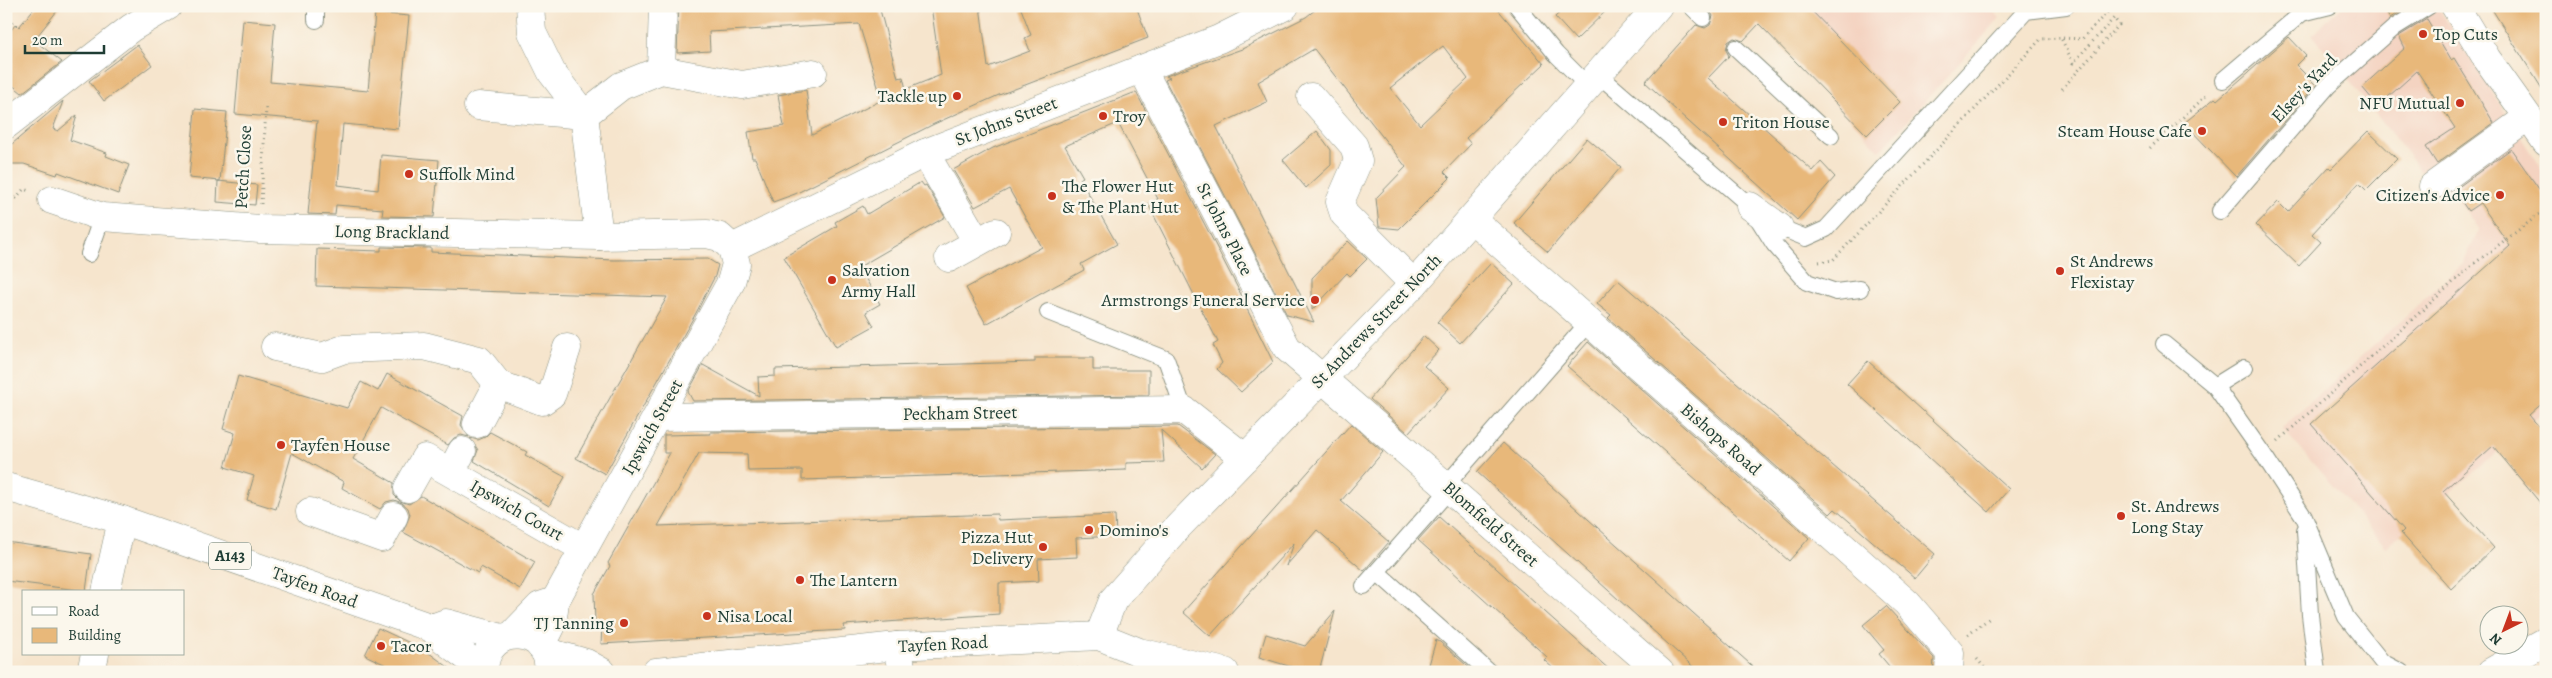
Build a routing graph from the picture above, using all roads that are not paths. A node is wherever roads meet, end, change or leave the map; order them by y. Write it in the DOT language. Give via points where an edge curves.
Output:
graph roads {
  1 [pos="168,6"];
  2 [pos="530,6"];
  3 [pos="663,6"];
  4 [pos="1284,6"];
  5 [pos="1517,6"];
  6 [pos="1658,6"];
  7 [pos="1691,6"];
  8 [pos="2066,6"];
  9 [pos="2330,6"];
  10 [pos="2429,6"];
  11 [pos="2455,6"];
  12 [pos="2024,9"];
  13 [pos="1703,18"];
  14 [pos="1736,48"];
  15 [pos="1142,69"];
  16 [pos="661,70"];
  17 [pos="813,73"];
  18 [pos="1593,80"];
  19 [pos="2223,80"];
  20 [pos="1311,97"];
  21 [pos="478,106"];
  22 [pos="584,115"];
  23 [pos="2527,118"];
  24 [pos="6,125"];
  25 [pos="1831,136"];
  26 [pos="2546,142"];
  27 [pos="925,153"];
  28 [pos="2433,186"];
  29 [pos="52,200"];
  30 [pos="1750,206"];
  31 [pos="2220,211"];
  32 [pos="102,217"];
  33 [pos="1472,219"];
  34 [pos="1779,227"];
  35 [pos="599,236"];
  36 [pos="732,248"];
  37 [pos="89,254"];
  38 [pos="949,258"];
  39 [pos="1414,284"];
  40 [pos="1860,289"];
  41 [pos="1048,312"];
  42 [pos="1589,322"];
  43 [pos="2164,344"];
  44 [pos="275,347"];
  45 [pos="567,348"];
  46 [pos="2244,368"];
  47 [pos="1321,378"];
  48 [pos="498,384"];
  49 [pos="2215,386"];
  50 [pos="1184,410"];
  51 [pos="658,417"];
  52 [pos="477,424"];
  53 [pos="1245,458"];
  54 [pos="13,487"];
  55 [pos="1448,487"];
  56 [pos="408,488"];
  57 [pos="310,512"];
  58 [pos="394,516"];
  59 [pos="2304,517"];
  60 [pos="122,520"];
  61 [pos="583,548"];
  62 [pos="1377,572"];
  63 [pos="1364,586"];
  64 [pos="106,590"];
  65 [pos="555,601"];
  66 [pos="432,628"];
  67 [pos="1099,636"];
  68 [pos="507,637"];
  69 [pos="2546,641"];
  70 [pos="95,656"];
  71 [pos="544,657"];
  72 [pos="900,659"];
  73 [pos="740,668"];
  74 [pos="91,672"];
  75 [pos="484,672"];
  76 [pos="602,672"];
  77 [pos="656,672"];
  78 [pos="1225,672"];
  79 [pos="1490,672"];
  80 [pos="1660,672"];
  81 [pos="1949,672"];
  82 [pos="2317,672"];
  83 [pos="2401,672"];
  84 [pos="2491,672"];
  1 -- 24 [label="street" via="131,28"];
  2 -- 22 [label="street" via="532,32 552,73"];
  3 -- 16 [label="street"];
  4 -- 15 [label="street, St Johns Street" via="1219,39"];
  5 -- 18 [label="lane" via="1556,54"];
  6 -- 18 [label="street, St Andrews Street North"];
  7 -- 13 [label="lane"];
  8 -- 12 [label="lane"];
  9 -- 19 [label="lane" via="2302,13"];
  10 -- 31 [label="lane, Elsey's Yard" via="2395,28 2328,86"];
  11 -- 23 [label="street"];
  12 -- 34 [label="lane" via="1826,229 1806,238"];
  14 -- 25 [label="lane"];
  15 -- 27 [label="street, St Johns Street"];
  15 -- 47 [label="street, St Johns Place" via="1286,348"];
  16 -- 17 [label="street" via="742,85"];
  16 -- 22 [label="street" via="621,86"];
  18 -- 30 [label="lane"];
  18 -- 33 [label="street, St Andrews Street North"];
  20 -- 39 [label="street" via="1354,146 1358,161 1340,202 1344,214"];
  21 -- 22 [label="street"];
  22 -- 35 [label="street"];
  23 -- 26 [label="street"];
  23 -- 28 [label="street"];
  27 -- 36 [label="street, St Johns Street"];
  27 -- 38 [label="street" via="986,237"];
  29 -- 32 [label="street, Long Brackland"];
  30 -- 34 [label="street"];
  30 -- 40 [label="lane" via="1774,244 1807,282 1836,292"];
  32 -- 35 [label="street, Long Brackland" via="260,229"];
  32 -- 37 [label="lane"];
  33 -- 39 [label="street, St Andrews Street North"];
  33 -- 42 [label="street, Bishops Road"];
  35 -- 36 [label="street, Long Brackland" via="707,234 720,238"];
  36 -- 51 [label="street, Ipswich Street" via="736,264 730,282"];
  39 -- 47 [label="street, St Andrews Street North"];
  41 -- 50 [label="lane" via="1166,359"];
  42 -- 55 [label="lane"];
  42 -- 81 [label="street, Bishops Road" via="1907,603 1950,653"];
  43 -- 49 [label="lane"];
  44 -- 48 [label="street" via="322,357 344,348 424,346 479,360"];
  45 -- 48 [label="street" via="552,394 542,401"];
  46 -- 49 [label="lane"];
  47 -- 53 [label="street, St Andrews Street North"];
  47 -- 55 [label="street, Blomfield Street"];
  48 -- 52 [label="street"];
  49 -- 59 [label="lane"];
  50 -- 51 [label="street, Peckham Street"];
  50 -- 53 [label="street"];
  51 -- 61 [label="street, Ipswich Street"];
  53 -- 67 [label="street, St Andrews Street North" via="1112,600"];
  54 -- 60 [label="street, Tayfen Road / A143"];
  55 -- 62 [label="lane"];
  55 -- 80 [label="street, Blomfield Street"];
  56 -- 61 [label="street, Ipswich Court" via="425,458 456,462"];
  57 -- 58 [label="street" via="382,538"];
  59 -- 82 [label="lane"];
  59 -- 83 [label="lane" via="2346,617 2382,662"];
  60 -- 64 [label="street"];
  60 -- 66 [label="street, Tayfen Road / A143"];
  61 -- 65 [label="street, Ipswich Street"];
  62 -- 63 [label="lane"];
  62 -- 79 [label="lane"];
  65 -- 68 [label="street" via="540,606"];
  65 -- 71 [label="street, Ipswich Street"];
  66 -- 68 [label="street, Tayfen Road / A143" via="446,623"];
  66 -- 75 [label="street, Tayfen Road / A143"];
  67 -- 72 [label="street, Tayfen Road"];
  67 -- 78 [label="street, Tayfen Road" via="1139,652"];
  68 -- 71 [label="street, Tayfen Road" via="523,635"];
  68 -- 75 [label="street" via="487,653"];
  69 -- 84 [label="street"];
  70 -- 74 [label="street"];
  71 -- 76 [label="street" via="586,664"];
  72 -- 73 [label="street, Tayfen Road"];
  73 -- 77 [label="street, Tayfen Road"];
}
